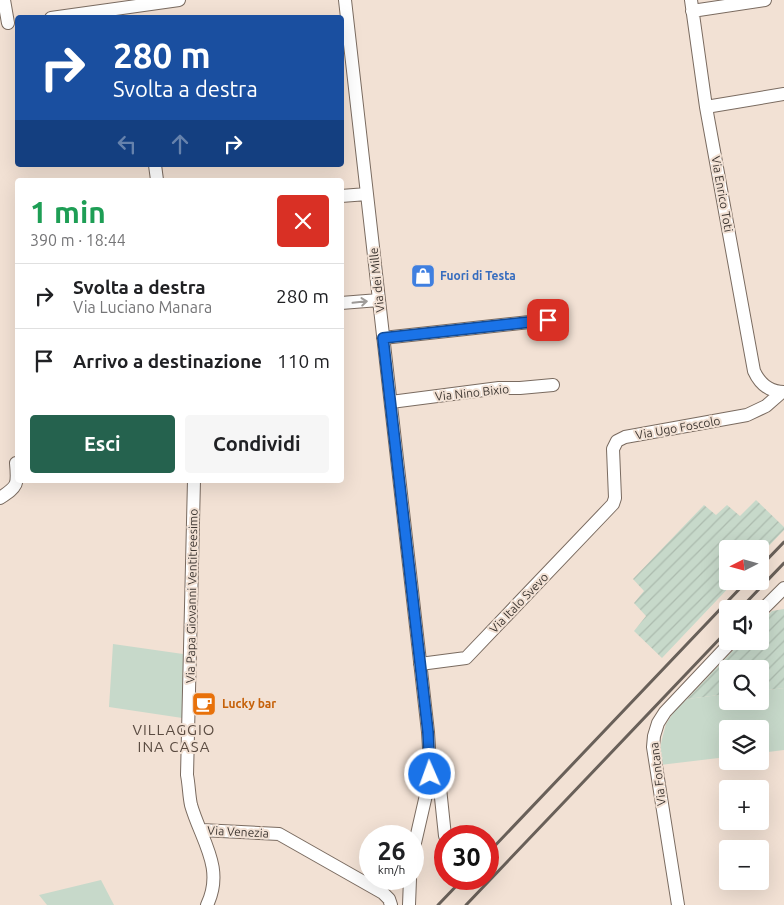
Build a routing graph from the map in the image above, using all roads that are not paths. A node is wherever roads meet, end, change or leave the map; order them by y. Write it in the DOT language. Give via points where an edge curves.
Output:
graph roads {
  1 [pos="4,0"];
  2 [pos="180,0"];
  3 [pos="345,0"];
  4 [pos="765,0"];
  5 [pos="692,6"];
  6 [pos="125,8"];
  7 [pos="73,15"];
  8 [pos="8,23"];
  9 [pos="784,94"];
  10 [pos="706,107"];
  11 [pos="367,194"];
  12 [pos="344,196"];
  13 [pos="379,300"];
  14 [pos="344,304"];
  15 [pos="548,320"];
  16 [pos="383,338"];
  17 [pos="762,384"];
  18 [pos="553,385"];
  19 [pos="783,392"];
  20 [pos="391,402"];
  21 [pos="756,412"];
  22 [pos="16,483"];
  23 [pos="192,483"];
  24 [pos="0,498"];
  25 [pos="604,514"];
  26 [pos="784,588"];
  27 [pos="769,603"];
  28 [pos="724,650"];
  29 [pos="420,664"];
  30 [pos="430,764"];
  31 [pos="419,825"];
  32 [pos="445,825"];
  33 [pos="201,830"];
  34 [pos="410,890"];
  35 [pos="207,905"];
  36 [pos="391,905"];
  37 [pos="409,905"];
  38 [pos="678,905"];
  1 -- 8 [label="street"];
  2 -- 6 [label="street"];
  3 -- 11 [label="street, Via dei Mille"];
  4 -- 5 [label="street"];
  5 -- 10 [label="street, Via Enrico Toti"];
  6 -- 7 [label="street"];
  9 -- 10 [label="street"];
  10 -- 17 [label="street, Via Enrico Toti" via="752,363"];
  11 -- 12 [label="street"];
  11 -- 13 [label="street, Via dei Mille"];
  14 -- 13 [label="street, one-way"];
  13 -- 16 [label="street, Via dei Mille"];
  15 -- 16 [label="street"];
  16 -- 20 [label="street, Via dei Mille"];
  17 -- 19 [label="street, Via Ugo Foscolo"];
  17 -- 21 [label="street"];
  18 -- 20 [label="street, Via Nino Bixio" via="499,388"];
  19 -- 21 [label="street, Via Ugo Foscolo"];
  20 -- 29 [label="street, Via dei Mille"];
  21 -- 25 [label="street, Via Ugo Foscolo" via="617,441 612,449 615,498"];
  22 -- 24 [label="street" via="14,489"];
  23 -- 33 [label="street, Via Papa Giovanni Ventitreesimo" via="187,767 191,804"];
  25 -- 29 [label="street, Via Italo Svevo" via="466,658"];
  26 -- 27 [label="street"];
  28 -- 38 [label="street, Via Fontana" via="665,712 654,736 655,766"];
  29 -- 30 [label="street, Via dei Mille"];
  30 -- 31 [label="street, Via dei Mille"];
  30 -- 32 [label="street" via="440,788"];
  33 -- 35 [label="street, Via Venezia" via="213,868 212,895"];
  33 -- 36 [label="street, Via Venezia" via="279,834 384,893"];
  34 -- 37 [label="street"];
}
